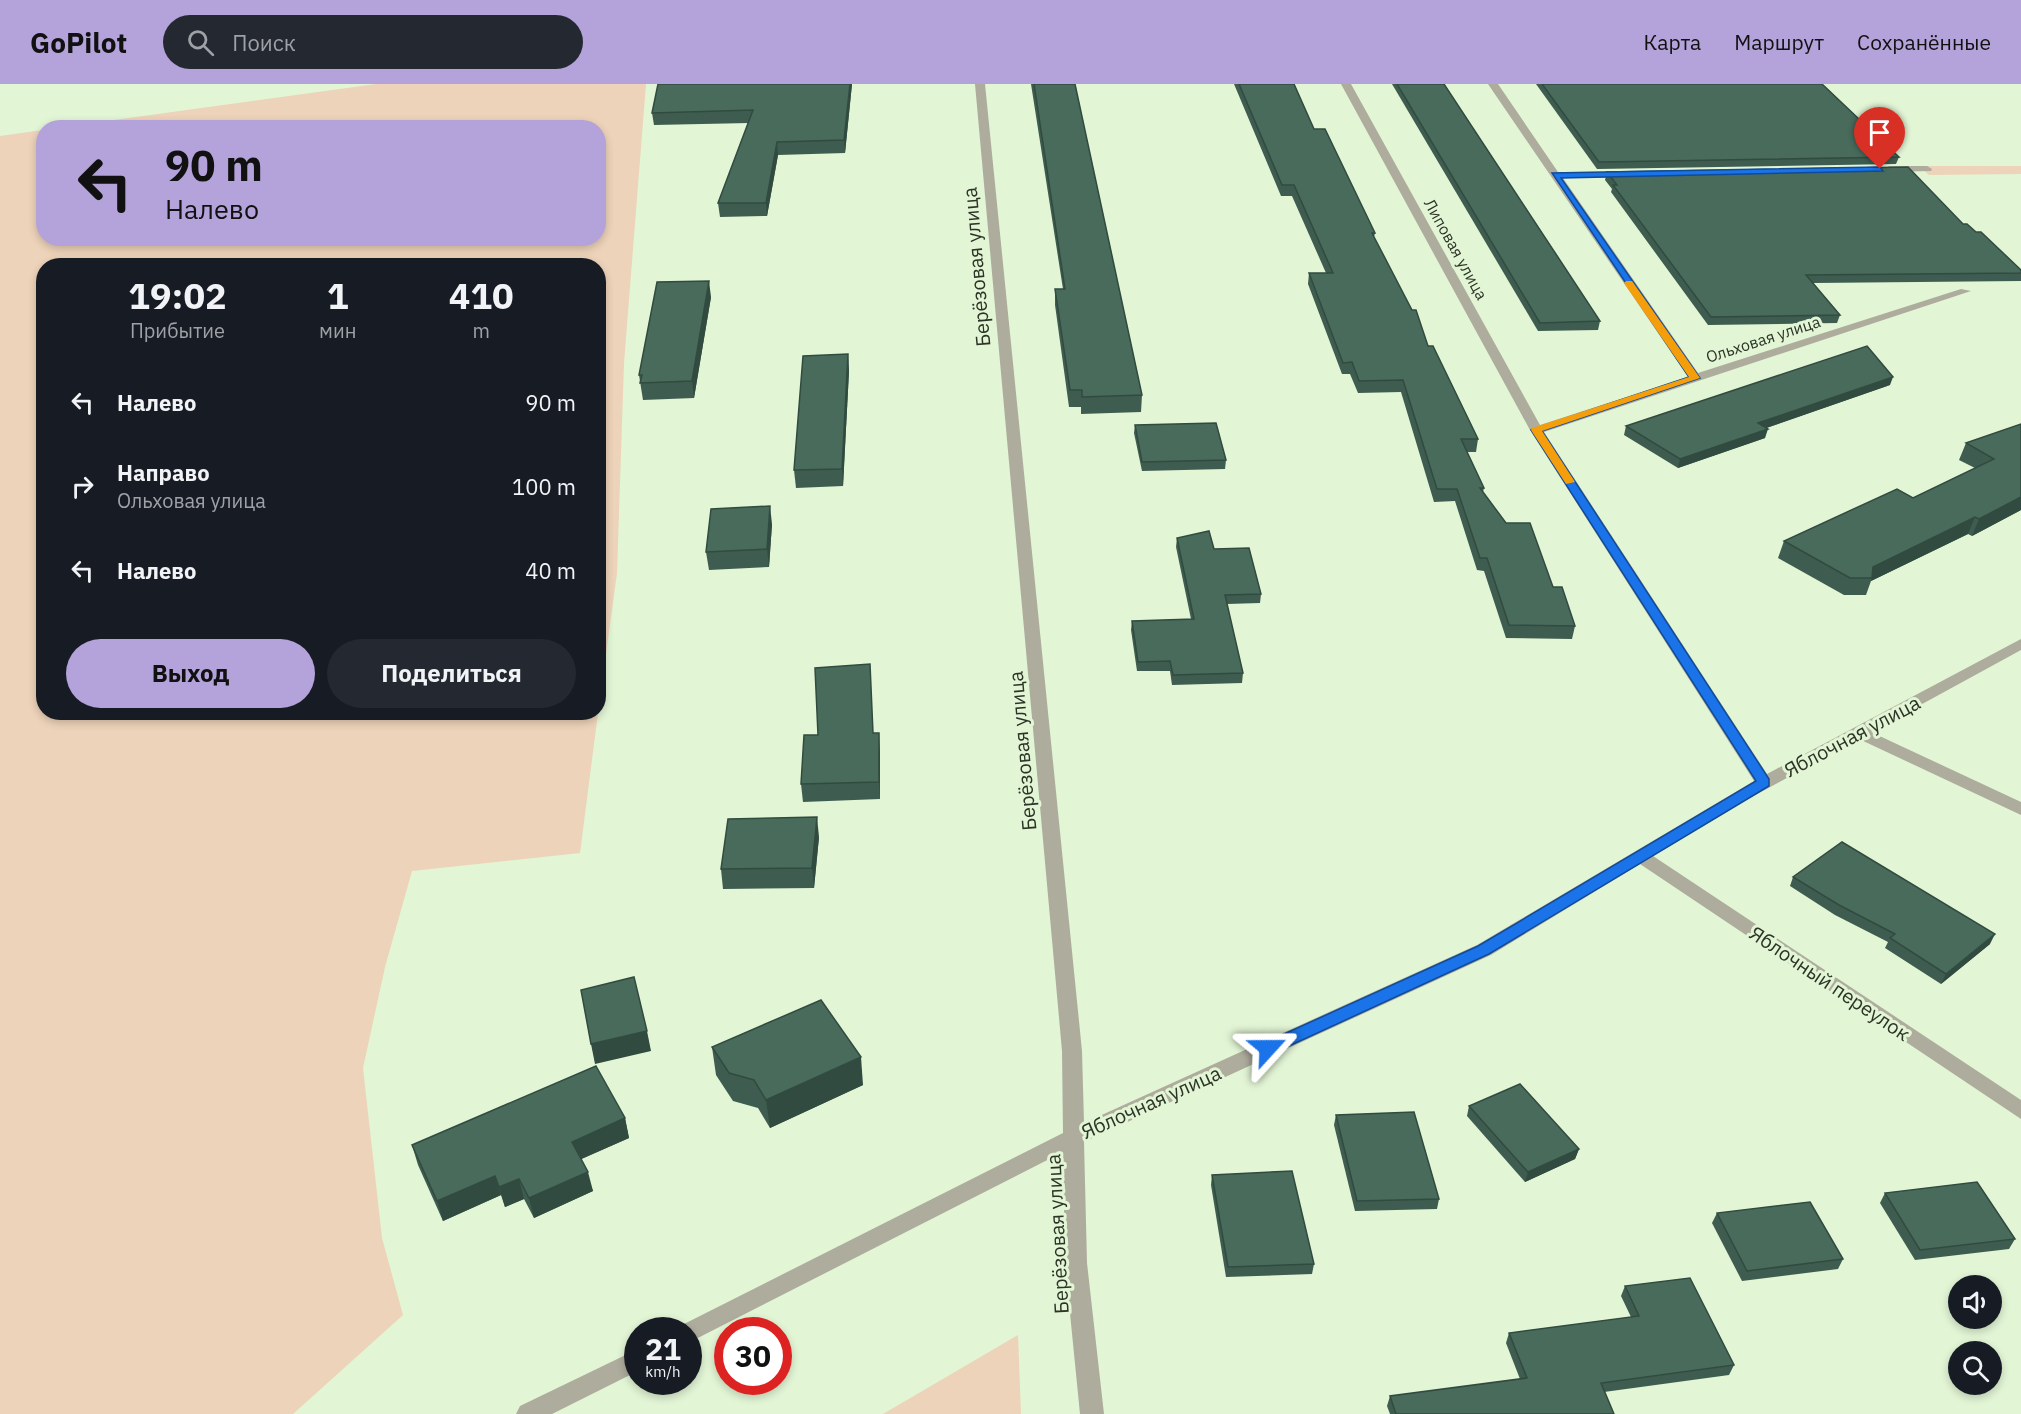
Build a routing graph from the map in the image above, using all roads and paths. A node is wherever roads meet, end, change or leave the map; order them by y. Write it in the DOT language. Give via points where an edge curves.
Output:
graph roads {
  1 [pos="980,84"];
  2 [pos="1346,84"];
  3 [pos="1493,84"];
  4 [pos="1880,169"];
  5 [pos="1927,169"];
  6 [pos="1636,174"];
  7 [pos="1555,175"];
  8 [pos="1965,291"];
  9 [pos="1695,378"];
  10 [pos="1536,430"];
  11 [pos="2021,644"];
  12 [pos="1858,732"];
  13 [pos="1764,783"];
  14 [pos="2021,809"];
  15 [pos="1640,856"];
  16 [pos="2021,1111"];
  17 [pos="1074,1137"];
  18 [pos="702,1326"];
  19 [pos="624,1366"];
  20 [pos="528,1414"];
  21 [pos="1092,1414"];
  1 -- 17 [label="street, Берёзовая улица" via="1072,1051"];
  2 -- 10 [label="street, Липовая улица"];
  3 -- 7 [label="street"];
  4 -- 5 [label="street"];
  6 -- 7 [label="street"];
  7 -- 9 [label="street"];
  8 -- 9 [label="street, Ольховая улица"];
  9 -- 10 [label="street, Ольховая улица"];
  10 -- 13 [label="street, Липовая улица"];
  11 -- 12 [label="street, Яблочная улица"];
  12 -- 13 [label="street, Яблочная улица"];
  12 -- 14 [label="street"];
  13 -- 15 [label="street, Яблочная улица"];
  15 -- 16 [label="street, Яблочный переулок"];
  15 -- 17 [label="street, Яблочная улица" via="1484,950"];
  17 -- 18 [label="street, Яблочная улица"];
  17 -- 21 [label="street, Берёзовая улица" via="1076,1263"];
  19 -- 20 [label="street"];
}
